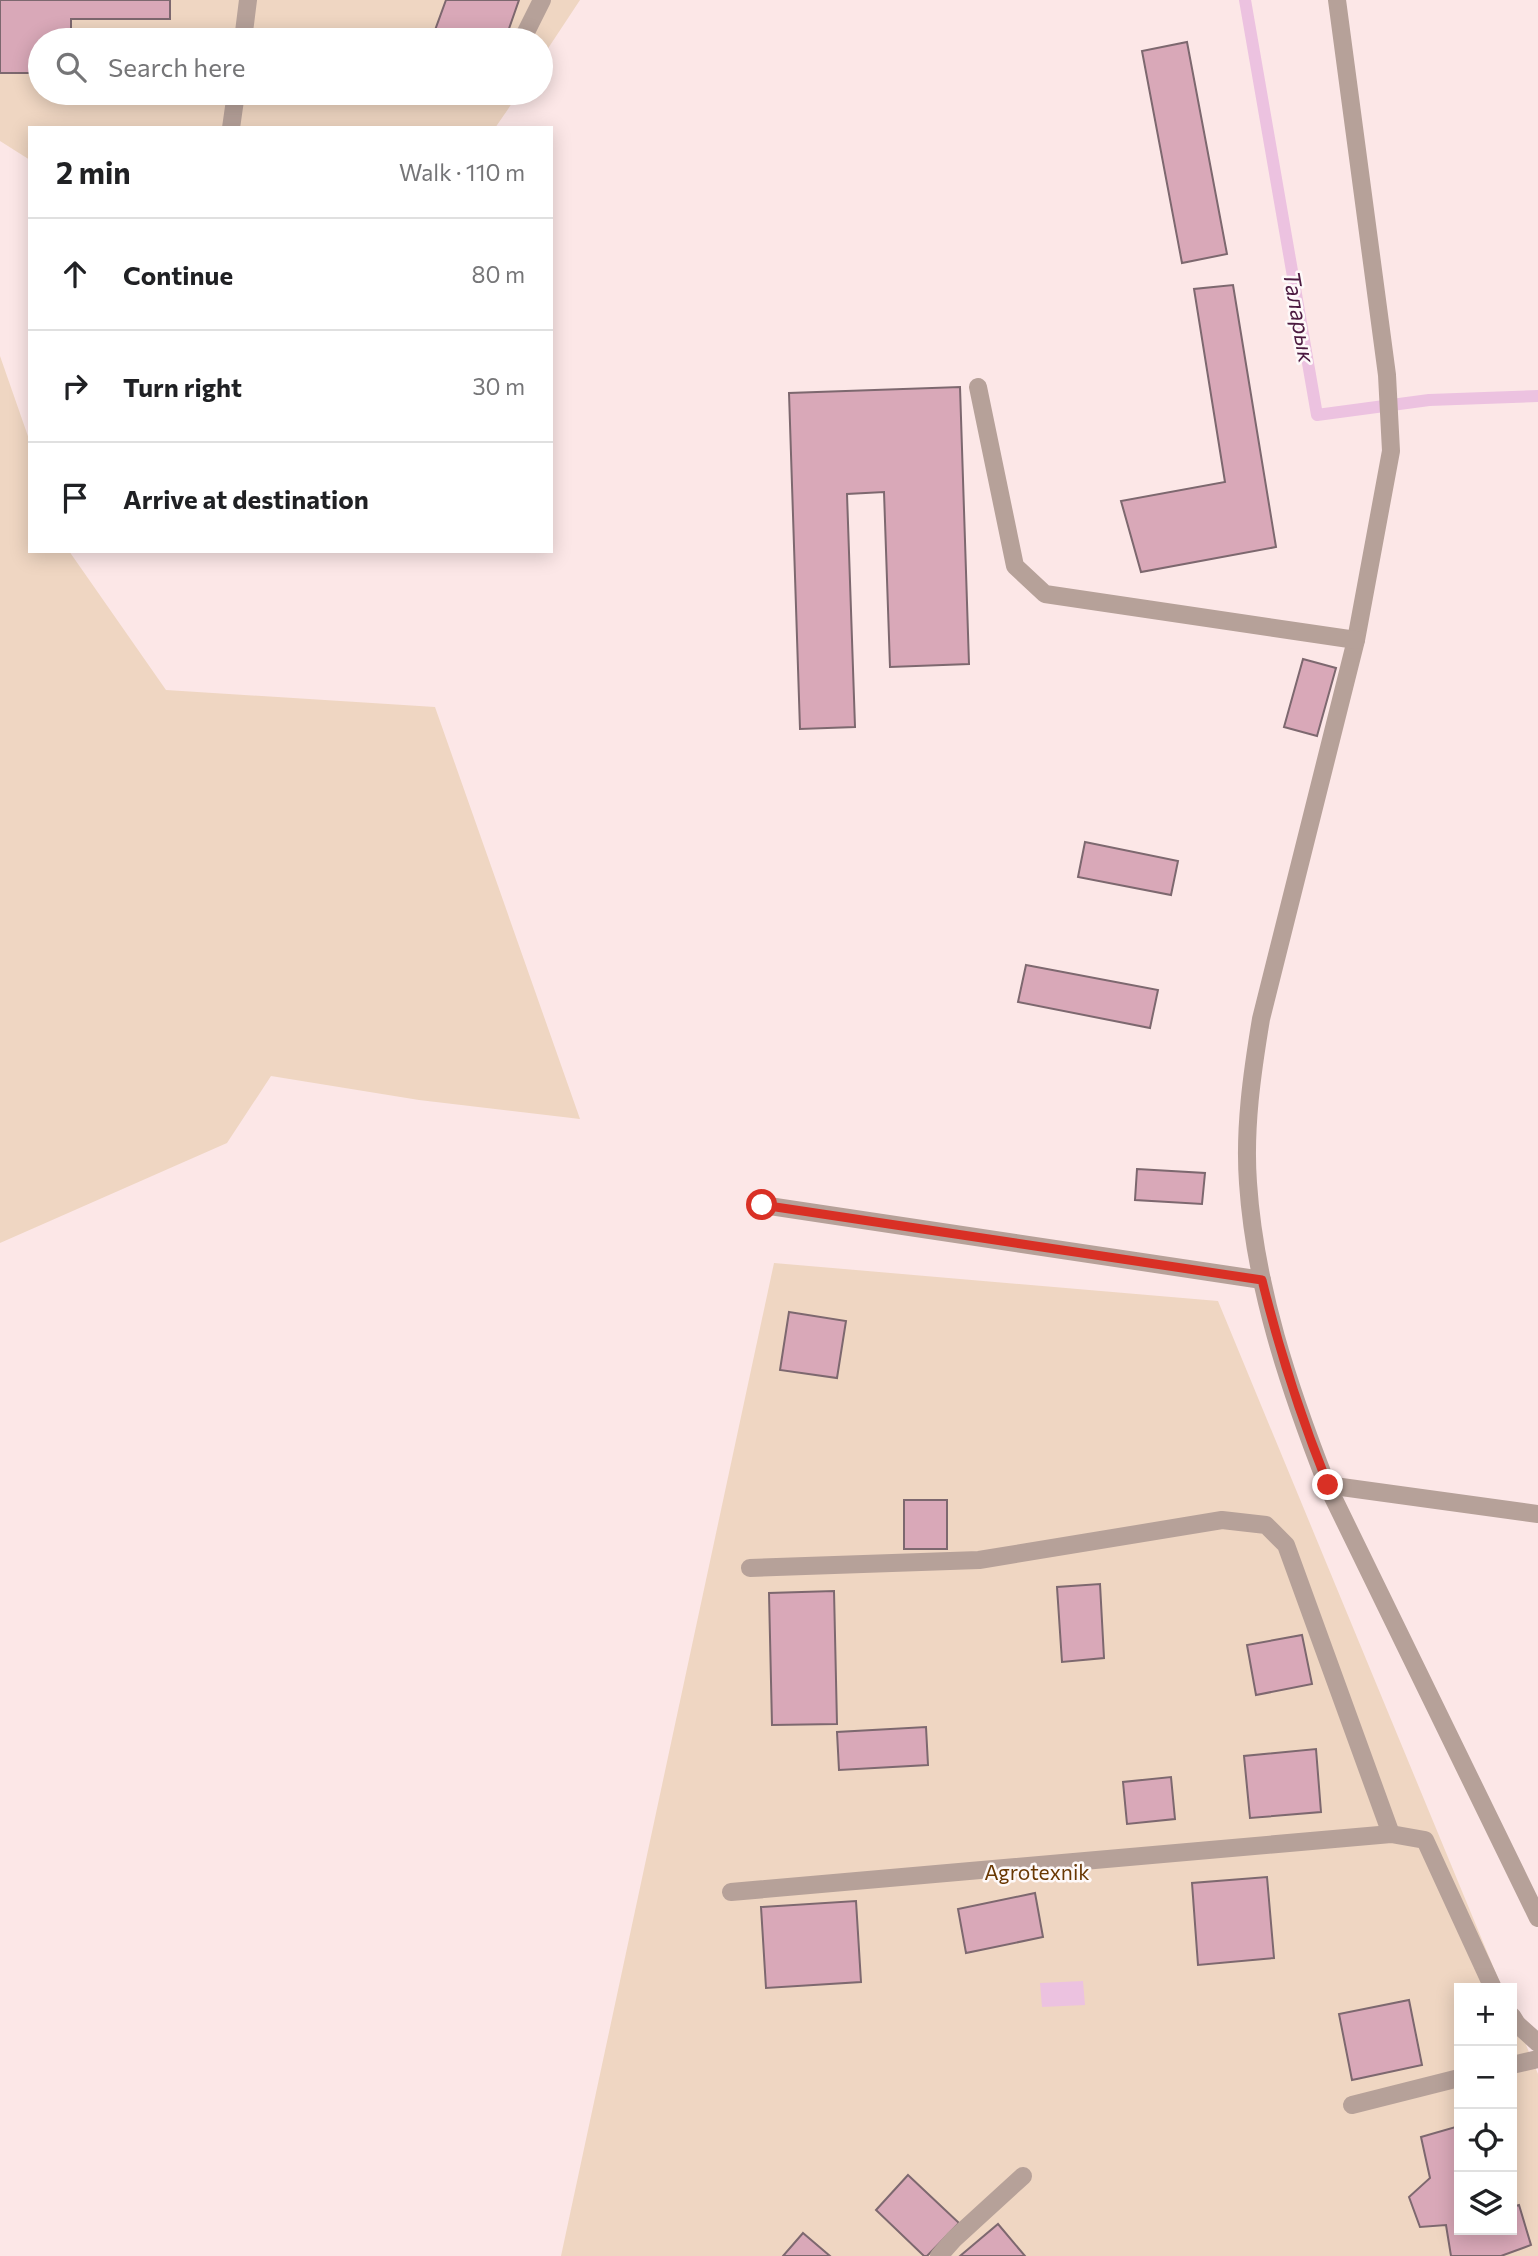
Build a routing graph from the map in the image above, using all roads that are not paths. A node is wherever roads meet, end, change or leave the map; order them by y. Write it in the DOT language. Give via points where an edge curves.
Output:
graph roads {
  1 [pos="248,0"];
  2 [pos="542,0"];
  3 [pos="1337,0"];
  4 [pos="244,28"];
  5 [pos="528,28"];
  6 [pos="234,105"];
  7 [pos="231,126"];
  8 [pos="978,387"];
  9 [pos="1356,640"];
  10 [pos="762,1205"];
  11 [pos="1262,1280"];
  12 [pos="1328,1485"];
  13 [pos="1538,1514"];
  14 [pos="750,1568"];
  15 [pos="1391,1835"];
  16 [pos="730,1892"];
  17 [pos="1538,1918"];
  18 [pos="1491,1983"];
  19 [pos="1517,2024"];
  20 [pos="1538,2043"];
  21 [pos="1538,2059"];
  22 [pos="1517,2064"];
  23 [pos="1454,2079"];
  24 [pos="1352,2105"];
  25 [pos="1023,2176"];
  26 [pos="939,2256"];
  1 -- 4 [label="street"];
  2 -- 5 [label="street"];
  3 -- 9 [label="street" via="1387,375 1391,451"];
  6 -- 7 [label="street"];
  8 -- 9 [label="street" via="1015,566 1045,594"];
  9 -- 11 [label="street" via="1254,1060 1247,1181"];
  10 -- 11 [label="street"];
  11 -- 12 [label="street" via="1285,1368"];
  12 -- 13 [label="street"];
  12 -- 17 [label="street"];
  14 -- 15 [label="street" via="979,1560 1223,1520 1266,1525 1286,1545"];
  15 -- 16 [label="street"];
  15 -- 18 [label="street" via="1425,1840"];
  19 -- 20 [label="street"];
  21 -- 22 [label="street"];
  23 -- 24 [label="street"];
  25 -- 26 [label="street"];
}
